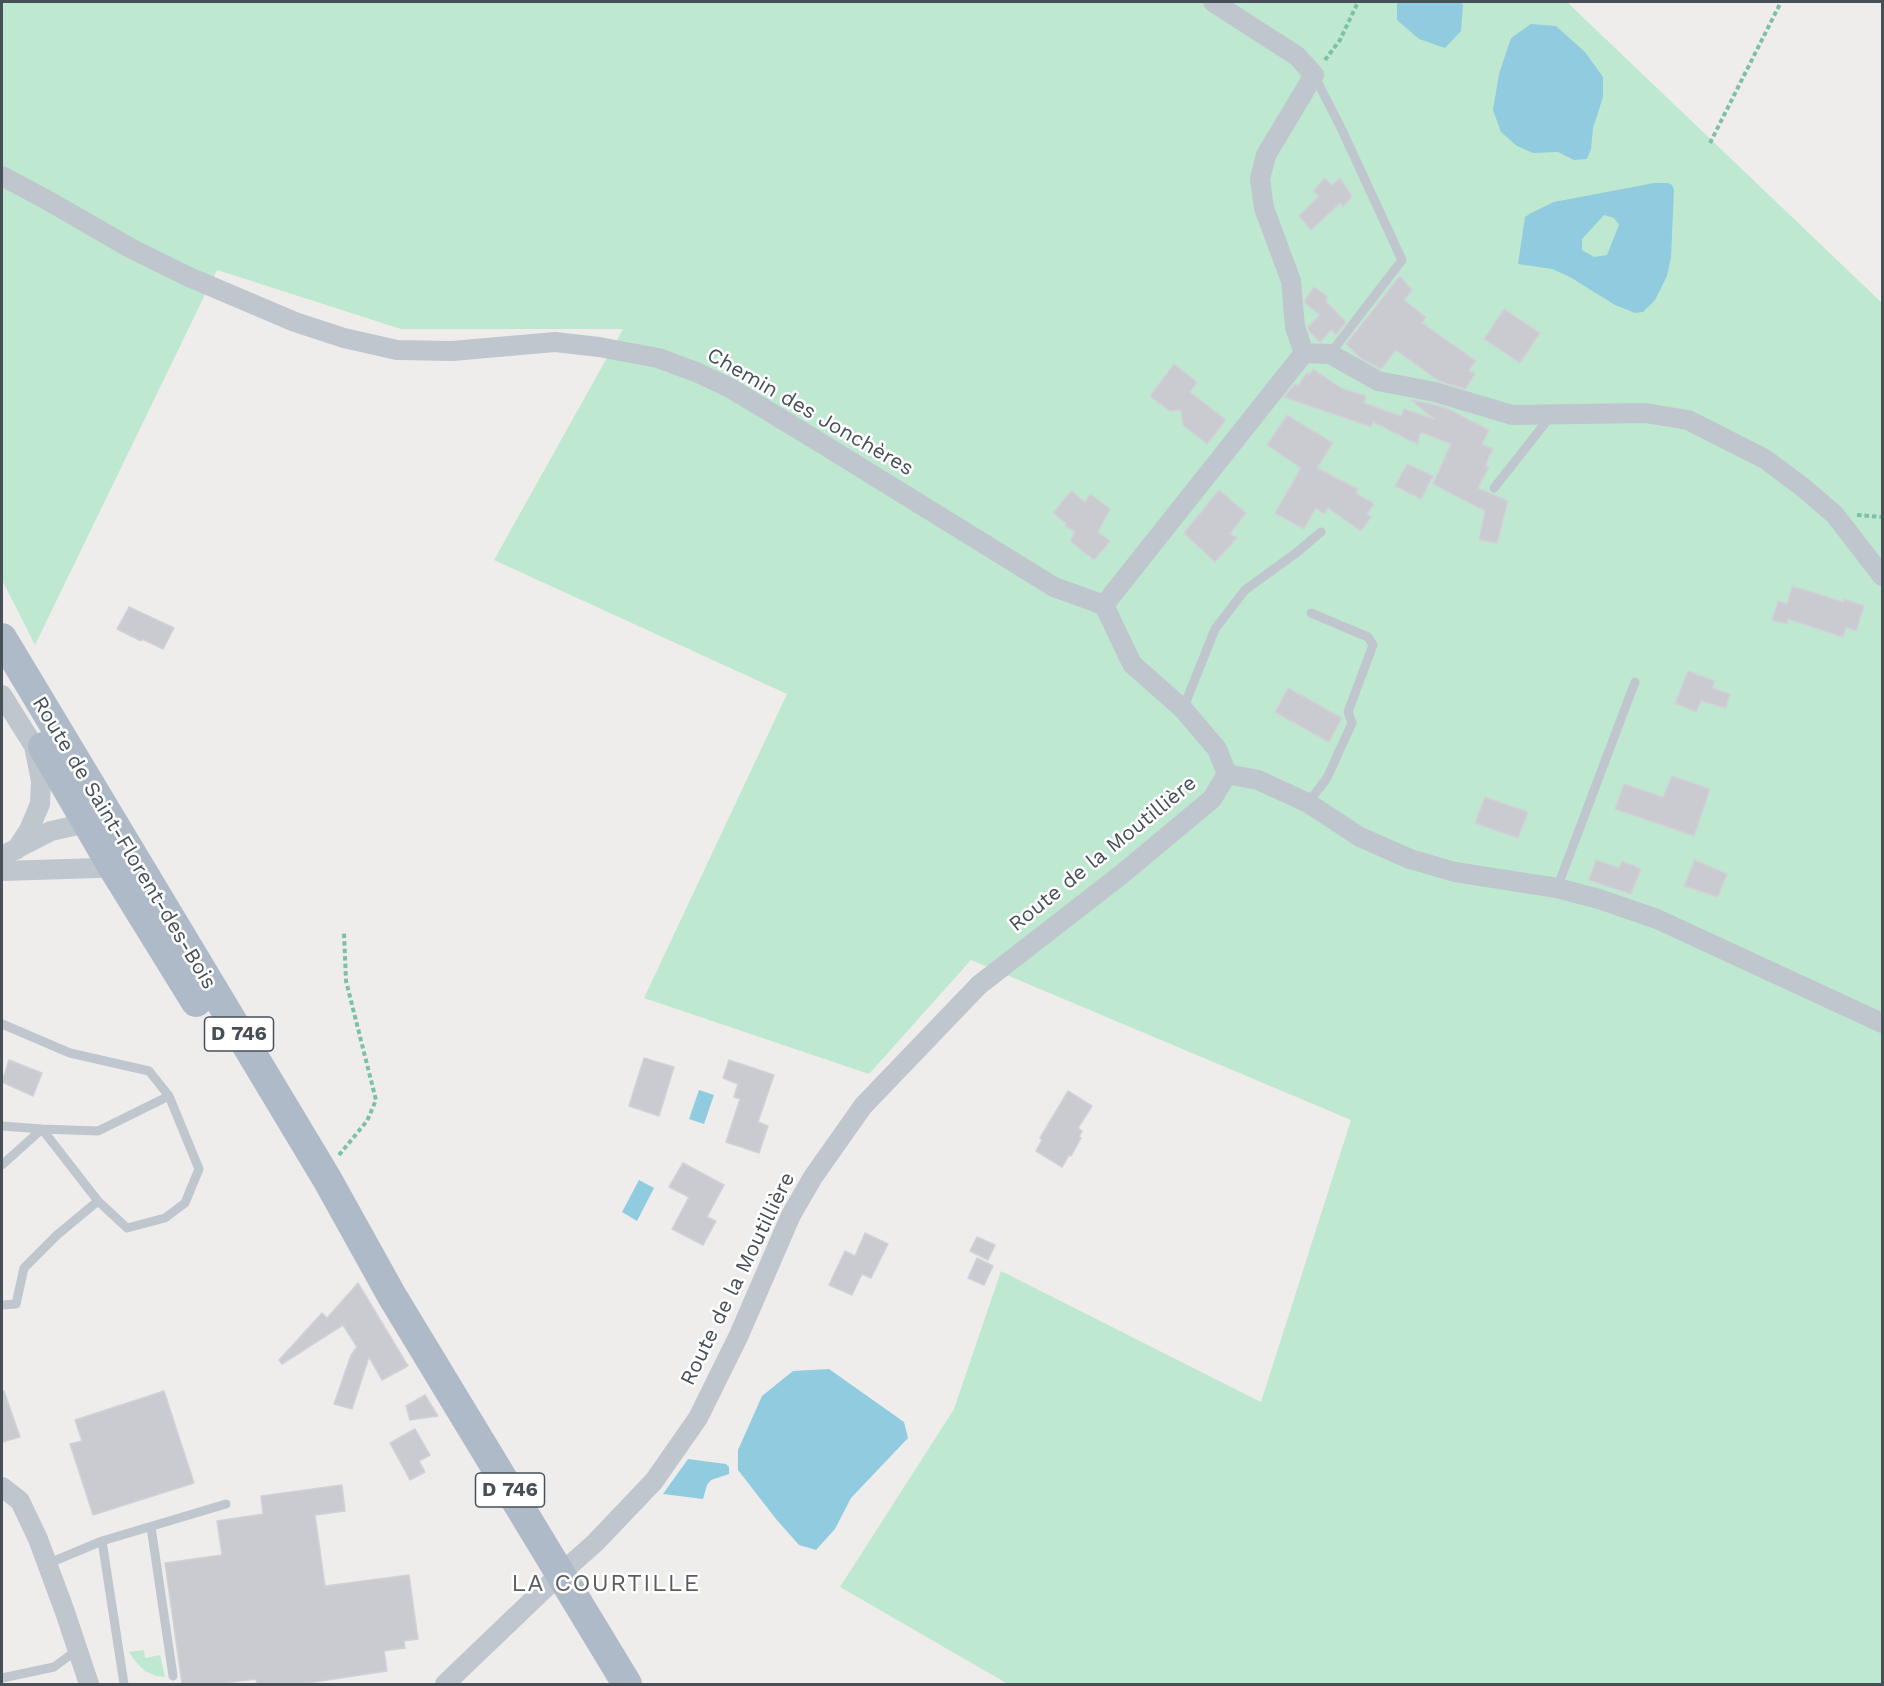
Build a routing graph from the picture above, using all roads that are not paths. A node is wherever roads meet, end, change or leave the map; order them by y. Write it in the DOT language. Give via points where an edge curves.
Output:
graph roads {
  1 [pos="1213,2"];
  2 [pos="1314,75"];
  3 [pos="2,176"];
  4 [pos="1304,353"];
  5 [pos="1330,354"];
  6 [pos="1552,414"];
  7 [pos="1494,488"];
  8 [pos="1321,532"];
  9 [pos="1882,576"];
  10 [pos="1104,605"];
  11 [pos="1311,614"];
  12 [pos="2,638"];
  13 [pos="2,674"];
  14 [pos="1635,682"];
  15 [pos="2,695"];
  16 [pos="1183,709"];
  17 [pos="83,774"];
  18 [pos="1227,774"];
  19 [pos="1308,802"];
  20 [pos="87,823"];
  21 [pos="9,853"];
  22 [pos="112,853"];
  23 [pos="2,871"];
  24 [pos="1557,888"];
  25 [pos="230,1018"];
  26 [pos="1882,1023"];
  27 [pos="2,1024"];
  28 [pos="169,1096"];
  29 [pos="2,1126"];
  30 [pos="42,1129"];
  31 [pos="2,1165"];
  32 [pos="98,1202"];
  33 [pos="392,1296"];
  34 [pos="2,1305"];
  35 [pos="2,1488"];
  36 [pos="226,1504"];
  37 [pos="151,1527"];
  38 [pos="102,1542"];
  39 [pos="47,1564"];
  40 [pos="561,1573"];
  41 [pos="77,1650"];
  42 [pos="172,1676"];
  43 [pos="2,1678"];
  44 [pos="89,1684"];
  45 [pos="124,1684"];
  46 [pos="446,1684"];
  47 [pos="627,1684"];
  1 -- 2 [label="street" via="1297,56"];
  2 -- 4 [label="street" via="1266,155 1260,179 1264,208 1291,281 1295,327"];
  2 -- 5 [label="lane" via="1402,260"];
  3 -- 10 [label="street, Chemin des Jonchères" via="189,277 295,322 344,338 397,350 452,351 555,342 658,358 696,372 807,434 1054,587"];
  4 -- 5 [label="street"];
  4 -- 10 [label="street"];
  5 -- 6 [label="street" via="1378,381 1435,392 1512,415"];
  6 -- 7 [label="lane"];
  6 -- 9 [label="street" via="1645,413 1688,420 1765,459 1805,489 1836,515"];
  8 -- 16 [label="lane" via="1245,590 1215,629"];
  10 -- 16 [label="street, Route de la Moutillière" via="1131,664"];
  11 -- 19 [label="lane" via="1368,637 1373,645 1348,712 1352,723 1327,778"];
  12 -- 17 [label="main road, Route de Saint-Florent-des-Bois / D 746"];
  13 -- 20 [label="main road, Route de Saint-Florent-des-Bois / D 746"];
  14 -- 24 [label="lane"];
  15 -- 21 [label="street" via="34,746 41,781 40,804 29,830"];
  16 -- 18 [label="street, Route de la Moutillière" via="1217,749"];
  17 -- 22 [label="street" via="94,813"];
  17 -- 25 [label="main road, Route de Saint-Florent-des-Bois / D 746"];
  18 -- 19 [label="street" via="1258,780"];
  18 -- 40 [label="street, Route de la Moutillière" via="1212,800 979,985 863,1106 791,1215 698,1418 654,1481"];
  19 -- 24 [label="street" via="1360,837 1410,859 1455,872"];
  20 -- 21 [label="street" via="51,831"];
  20 -- 22 [label="main road, Route de Saint-Florent-des-Bois / D 746"];
  22 -- 23 [label="street" via="98,868"];
  22 -- 25 [label="street" via="183,962"];
  22 -- 33 [label="main road, Route de Saint-Florent-des-Bois / D 746" via="217,1036"];
  24 -- 26 [label="street" via="1657,919"];
  25 -- 33 [label="main road, Route de Saint-Florent-des-Bois / D 746"];
  27 -- 28 [label="lane" via="70,1053 148,1071"];
  28 -- 30 [label="lane" via="98,1131"];
  28 -- 32 [label="lane" via="199,1169 185,1203 165,1218 127,1228"];
  29 -- 30 [label="lane"];
  30 -- 31 [label="lane"];
  30 -- 32 [label="lane"];
  32 -- 34 [label="lane" via="24,1268 16,1304"];
  33 -- 40 [label="main road, Route de Saint-Florent-des-Bois / D 746"];
  35 -- 39 [label="street" via="20,1501"];
  36 -- 37 [label="lane"];
  37 -- 38 [label="lane"];
  37 -- 42 [label="lane"];
  38 -- 39 [label="lane"];
  38 -- 45 [label="lane"];
  39 -- 41 [label="street"];
  40 -- 46 [label="street, Route de la Moutillière"];
  40 -- 47 [label="main road, Route de Saint-Florent-des-Bois / D 746"];
  41 -- 43 [label="lane" via="54,1667"];
  41 -- 44 [label="street"];
}
